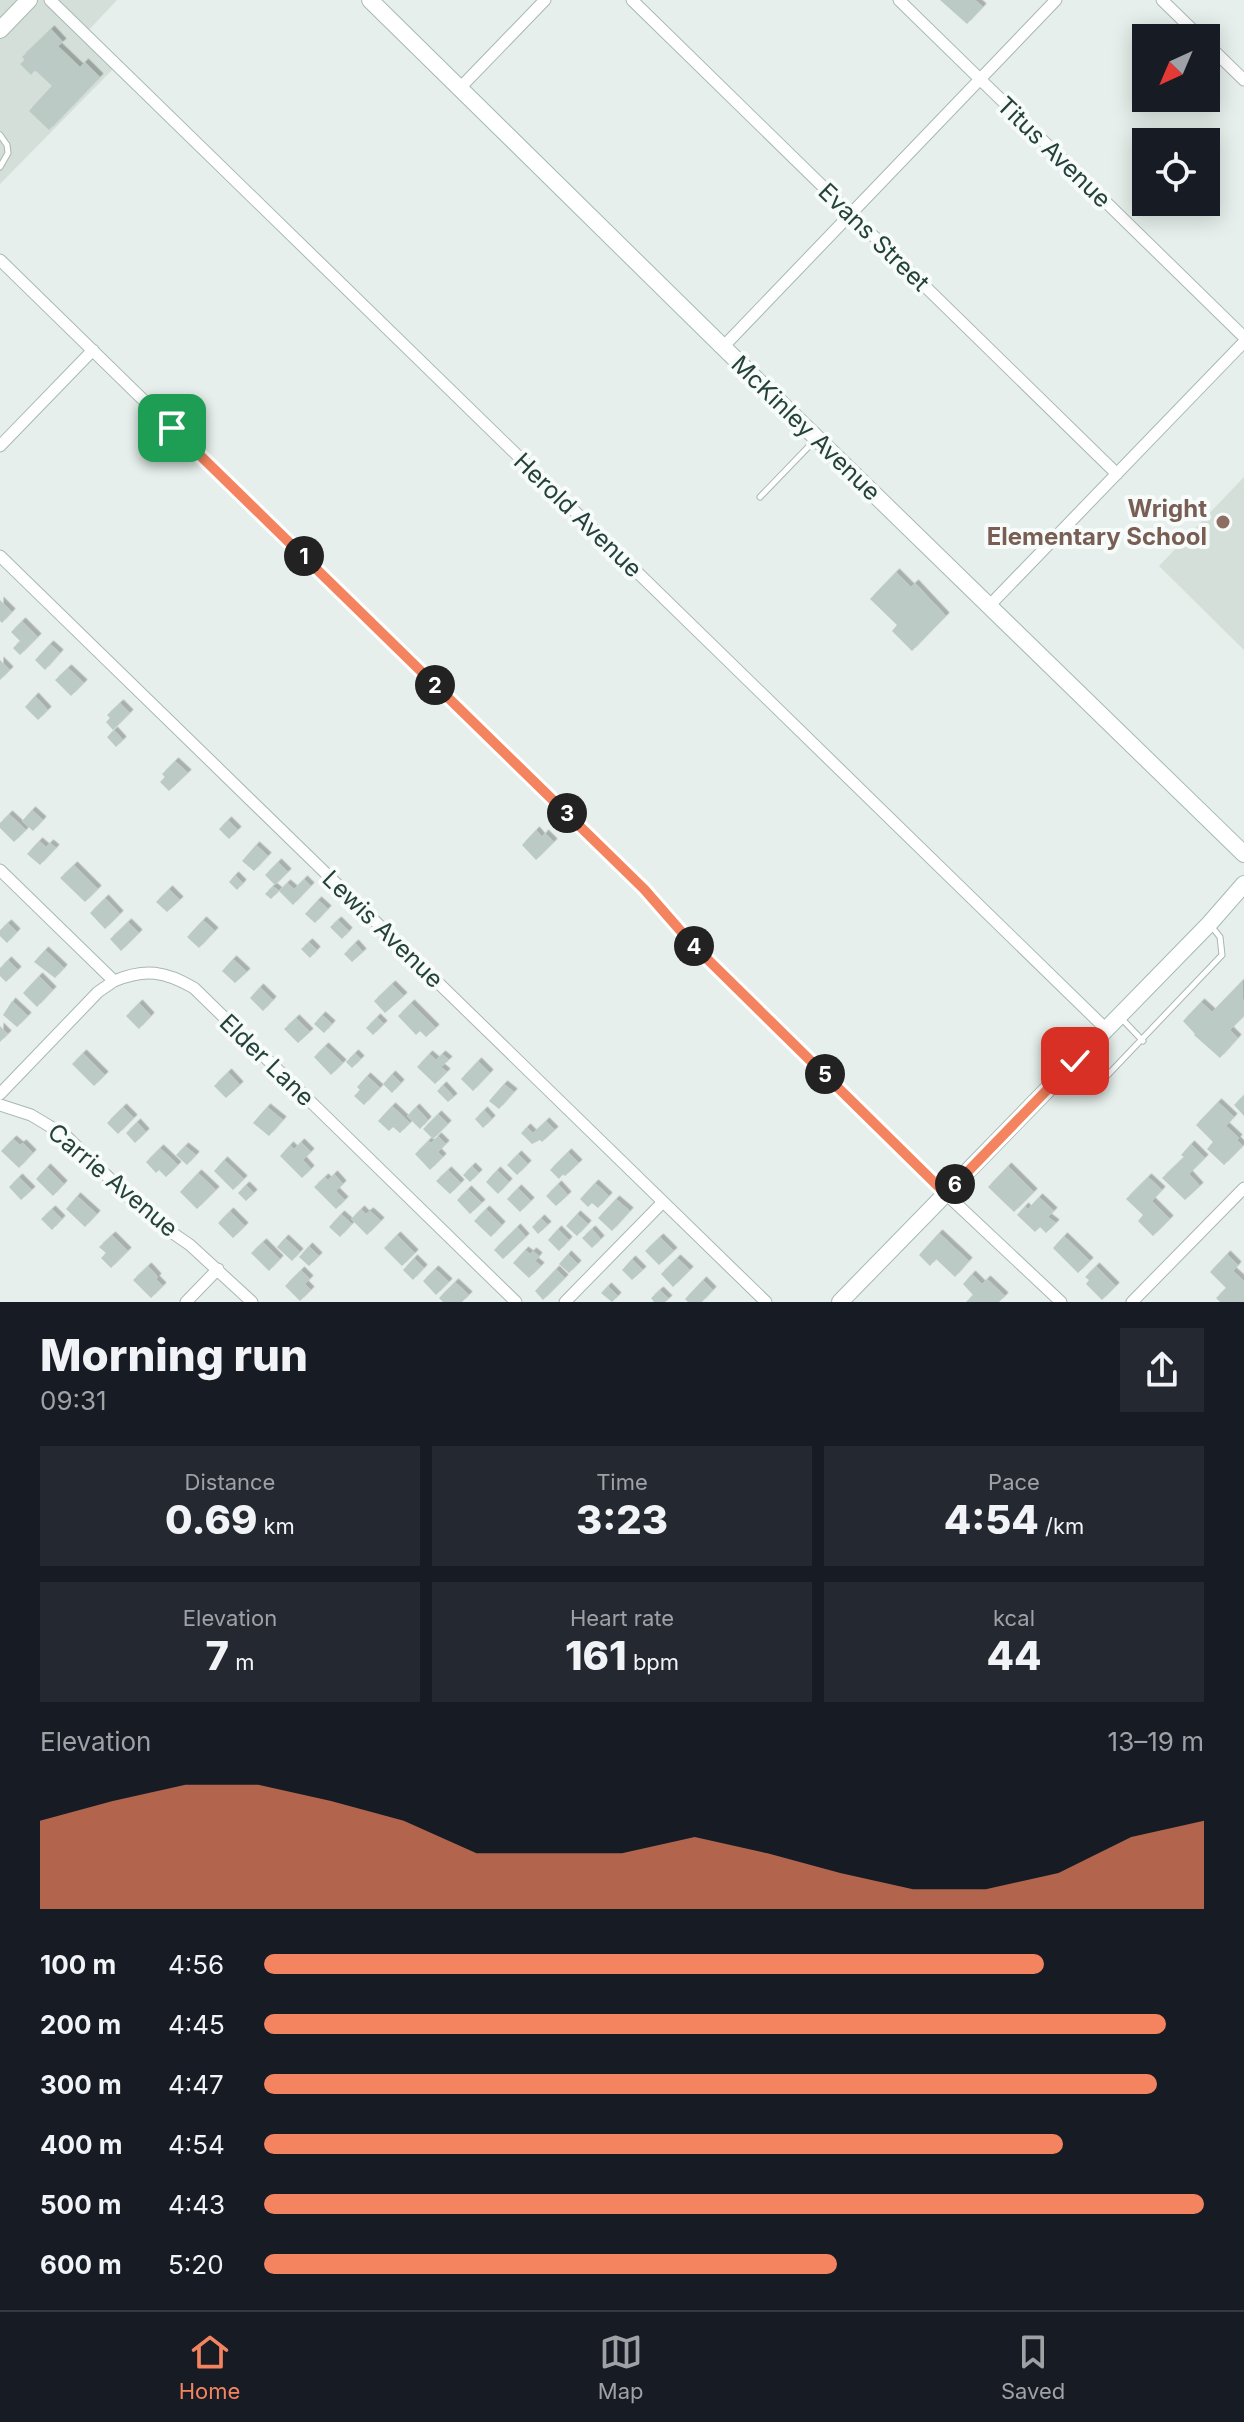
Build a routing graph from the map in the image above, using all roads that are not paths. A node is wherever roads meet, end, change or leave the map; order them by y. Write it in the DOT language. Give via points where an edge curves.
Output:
graph roads {
  1 [pos="29,0"];
  2 [pos="50,0"];
  3 [pos="370,0"];
  4 [pos="545,0"];
  5 [pos="632,0"];
  6 [pos="899,0"];
  7 [pos="1056,0"];
  8 [pos="1162,0"];
  9 [pos="1187,24"];
  10 [pos="0,30"];
  11 [pos="1220,57"];
  12 [pos="980,79"];
  13 [pos="1244,80"];
  14 [pos="459,89"];
  15 [pos="0,135"];
  16 [pos="0,167"];
  17 [pos="851,214"];
  18 [pos="0,260"];
  19 [pos="1244,340"];
  20 [pos="723,347"];
  21 [pos="93,350"];
  22 [pos="816,438"];
  23 [pos="0,446"];
  24 [pos="1117,474"];
  25 [pos="760,497"];
  26 [pos="0,556"];
  27 [pos="989,606"];
  28 [pos="1244,854"];
  29 [pos="0,870"];
  30 [pos="1244,884"];
  31 [pos="1210,923"];
  32 [pos="114,981"];
  33 [pos="1118,1016"];
  34 [pos="1106,1029"];
  35 [pos="1143,1041"];
  36 [pos="1075,1061"];
  37 [pos="0,1094"];
  38 [pos="0,1105"];
  39 [pos="1244,1188"];
  40 [pos="946,1194"];
  41 [pos="663,1202"];
  42 [pos="218,1269"];
  43 [pos="186,1302"];
  44 [pos="252,1302"];
  45 [pos="516,1302"];
  46 [pos="565,1302"];
  47 [pos="766,1302"];
  48 [pos="840,1302"];
  49 [pos="1061,1302"];
  50 [pos="1132,1302"];
  1 -- 10 [label="main road"];
  2 -- 34 [label="street, Herold Avenue"];
  3 -- 14 [label="main road, McKinley Avenue"];
  4 -- 14 [label="street"];
  5 -- 17 [label="street, Evans Street"];
  6 -- 12 [label="street, Titus Avenue"];
  7 -- 12 [label="street"];
  8 -- 9 [label="street"];
  11 -- 13 [label="street"];
  12 -- 17 [label="street"];
  12 -- 19 [label="street, Titus Avenue"];
  14 -- 20 [label="main road, McKinley Avenue"];
  15 -- 16 [label="lane" via="8,153"];
  17 -- 20 [label="street"];
  17 -- 24 [label="street, Evans Street"];
  18 -- 21 [label="street"];
  19 -- 24 [label="street"];
  20 -- 22 [label="main road, McKinley Avenue"];
  21 -- 23 [label="street"];
  21 -- 40 [label="street" via="644,889 693,945"];
  22 -- 25 [label="lane"];
  22 -- 27 [label="main road, McKinley Avenue"];
  24 -- 27 [label="street"];
  26 -- 41 [label="street, Lewis Avenue"];
  27 -- 28 [label="main road, McKinley Avenue"];
  29 -- 32 [label="street"];
  30 -- 31 [label="main road"];
  31 -- 33 [label="main road"];
  31 -- 35 [label="lane" via="1220,937 1222,955"];
  32 -- 37 [label="street"];
  32 -- 45 [label="street, Elder Lane" via="153,972 194,988"];
  33 -- 34 [label="main road"];
  33 -- 35 [label="lane"];
  34 -- 36 [label="main road"];
  35 -- 36 [label="lane" via="1102,1081"];
  36 -- 40 [label="main road"];
  38 -- 42 [label="street, Carrie Avenue" via="55,1128 148,1216"];
  39 -- 50 [label="street"];
  40 -- 48 [label="main road"];
  40 -- 49 [label="street"];
  41 -- 46 [label="street"];
  41 -- 47 [label="street, Lewis Avenue"];
  42 -- 43 [label="street"];
  42 -- 44 [label="street, Carrie Avenue"];
}
